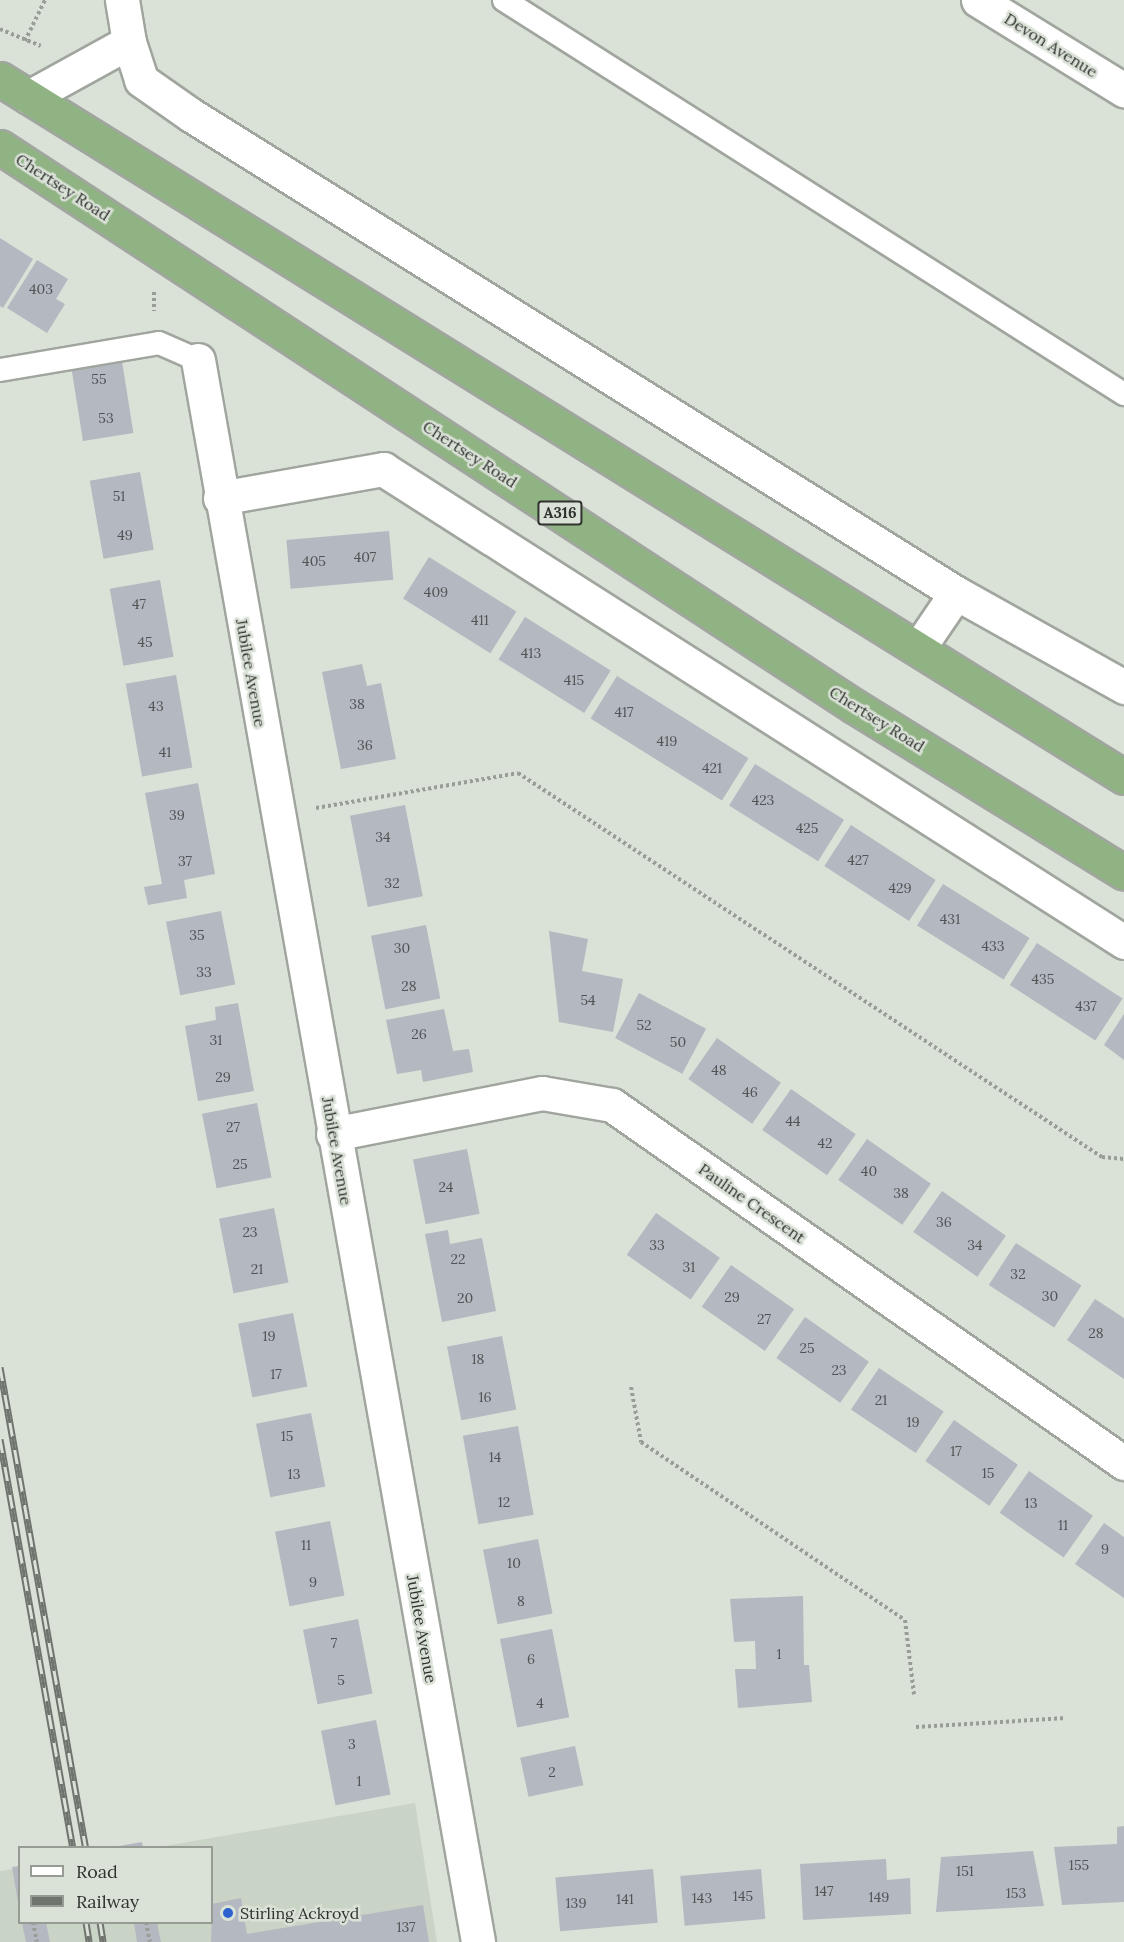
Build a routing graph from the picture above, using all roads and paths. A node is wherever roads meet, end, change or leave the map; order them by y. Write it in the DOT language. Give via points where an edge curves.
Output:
graph roads {
  1 [pos="45,0"];
  2 [pos="122,0"];
  3 [pos="504,0"];
  4 [pos="978,0"];
  5 [pos="25,41"];
  6 [pos="129,42"];
  7 [pos="0,79"];
  8 [pos="1124,90"];
  9 [pos="28,97"];
  10 [pos="0,147"];
  11 [pos="154,285"];
  12 [pos="154,309"];
  13 [pos="198,360"];
  14 [pos="0,370"];
  15 [pos="1124,394"];
  16 [pos="220,498"];
  17 [pos="956,593"];
  18 [pos="920,646"];
  19 [pos="1124,687"];
  20 [pos="1124,777"];
  21 [pos="277,814"];
  22 [pos="1124,873"];
  23 [pos="1124,942"];
  24 [pos="333,1134"];
  25 [pos="1124,1160"];
  26 [pos="631,1387"];
  27 [pos="1124,1463"];
  28 [pos="914,1694"];
  29 [pos="1066,1718"];
  30 [pos="916,1727"];
  31 [pos="33,1924"];
  32 [pos="146,1924"];
  33 [pos="37,1942"];
  34 [pos="150,1942"];
  35 [pos="478,1942"];
  1 -- 5 [label="path"];
  2 -- 6 [label="street"];
  3 -- 15 [label="lane"];
  4 -- 8 [label="street, Devon Avenue"];
  6 -- 9 [label="street"];
  6 -- 17 [label="street" via="141,80 191,116"];
  7 -- 9 [label="highway"];
  9 -- 18 [label="highway"];
  10 -- 22 [label="highway, Chertsey Road / A316" via="854,706"];
  11 -- 12 [label="path"];
  13 -- 14 [label="lane" via="159,343"];
  13 -- 16 [label="street, Jubilee Avenue"];
  16 -- 21 [label="street, Jubilee Avenue"];
  16 -- 23 [label="street" via="383,469"];
  17 -- 18 [label="street"];
  17 -- 19 [label="street"];
  18 -- 20 [label="highway"];
  21 -- 24 [label="street, Jubilee Avenue"];
  21 -- 25 [label="path" via="518,773 1102,1157"];
  24 -- 27 [label="street, Pauline Crescent" via="542,1093 612,1105"];
  24 -- 35 [label="street, Jubilee Avenue"];
  26 -- 28 [label="path" via="640,1442 905,1620"];
  29 -- 30 [label="path"];
  31 -- 33 [label="path"];
  32 -- 34 [label="path"];
}
